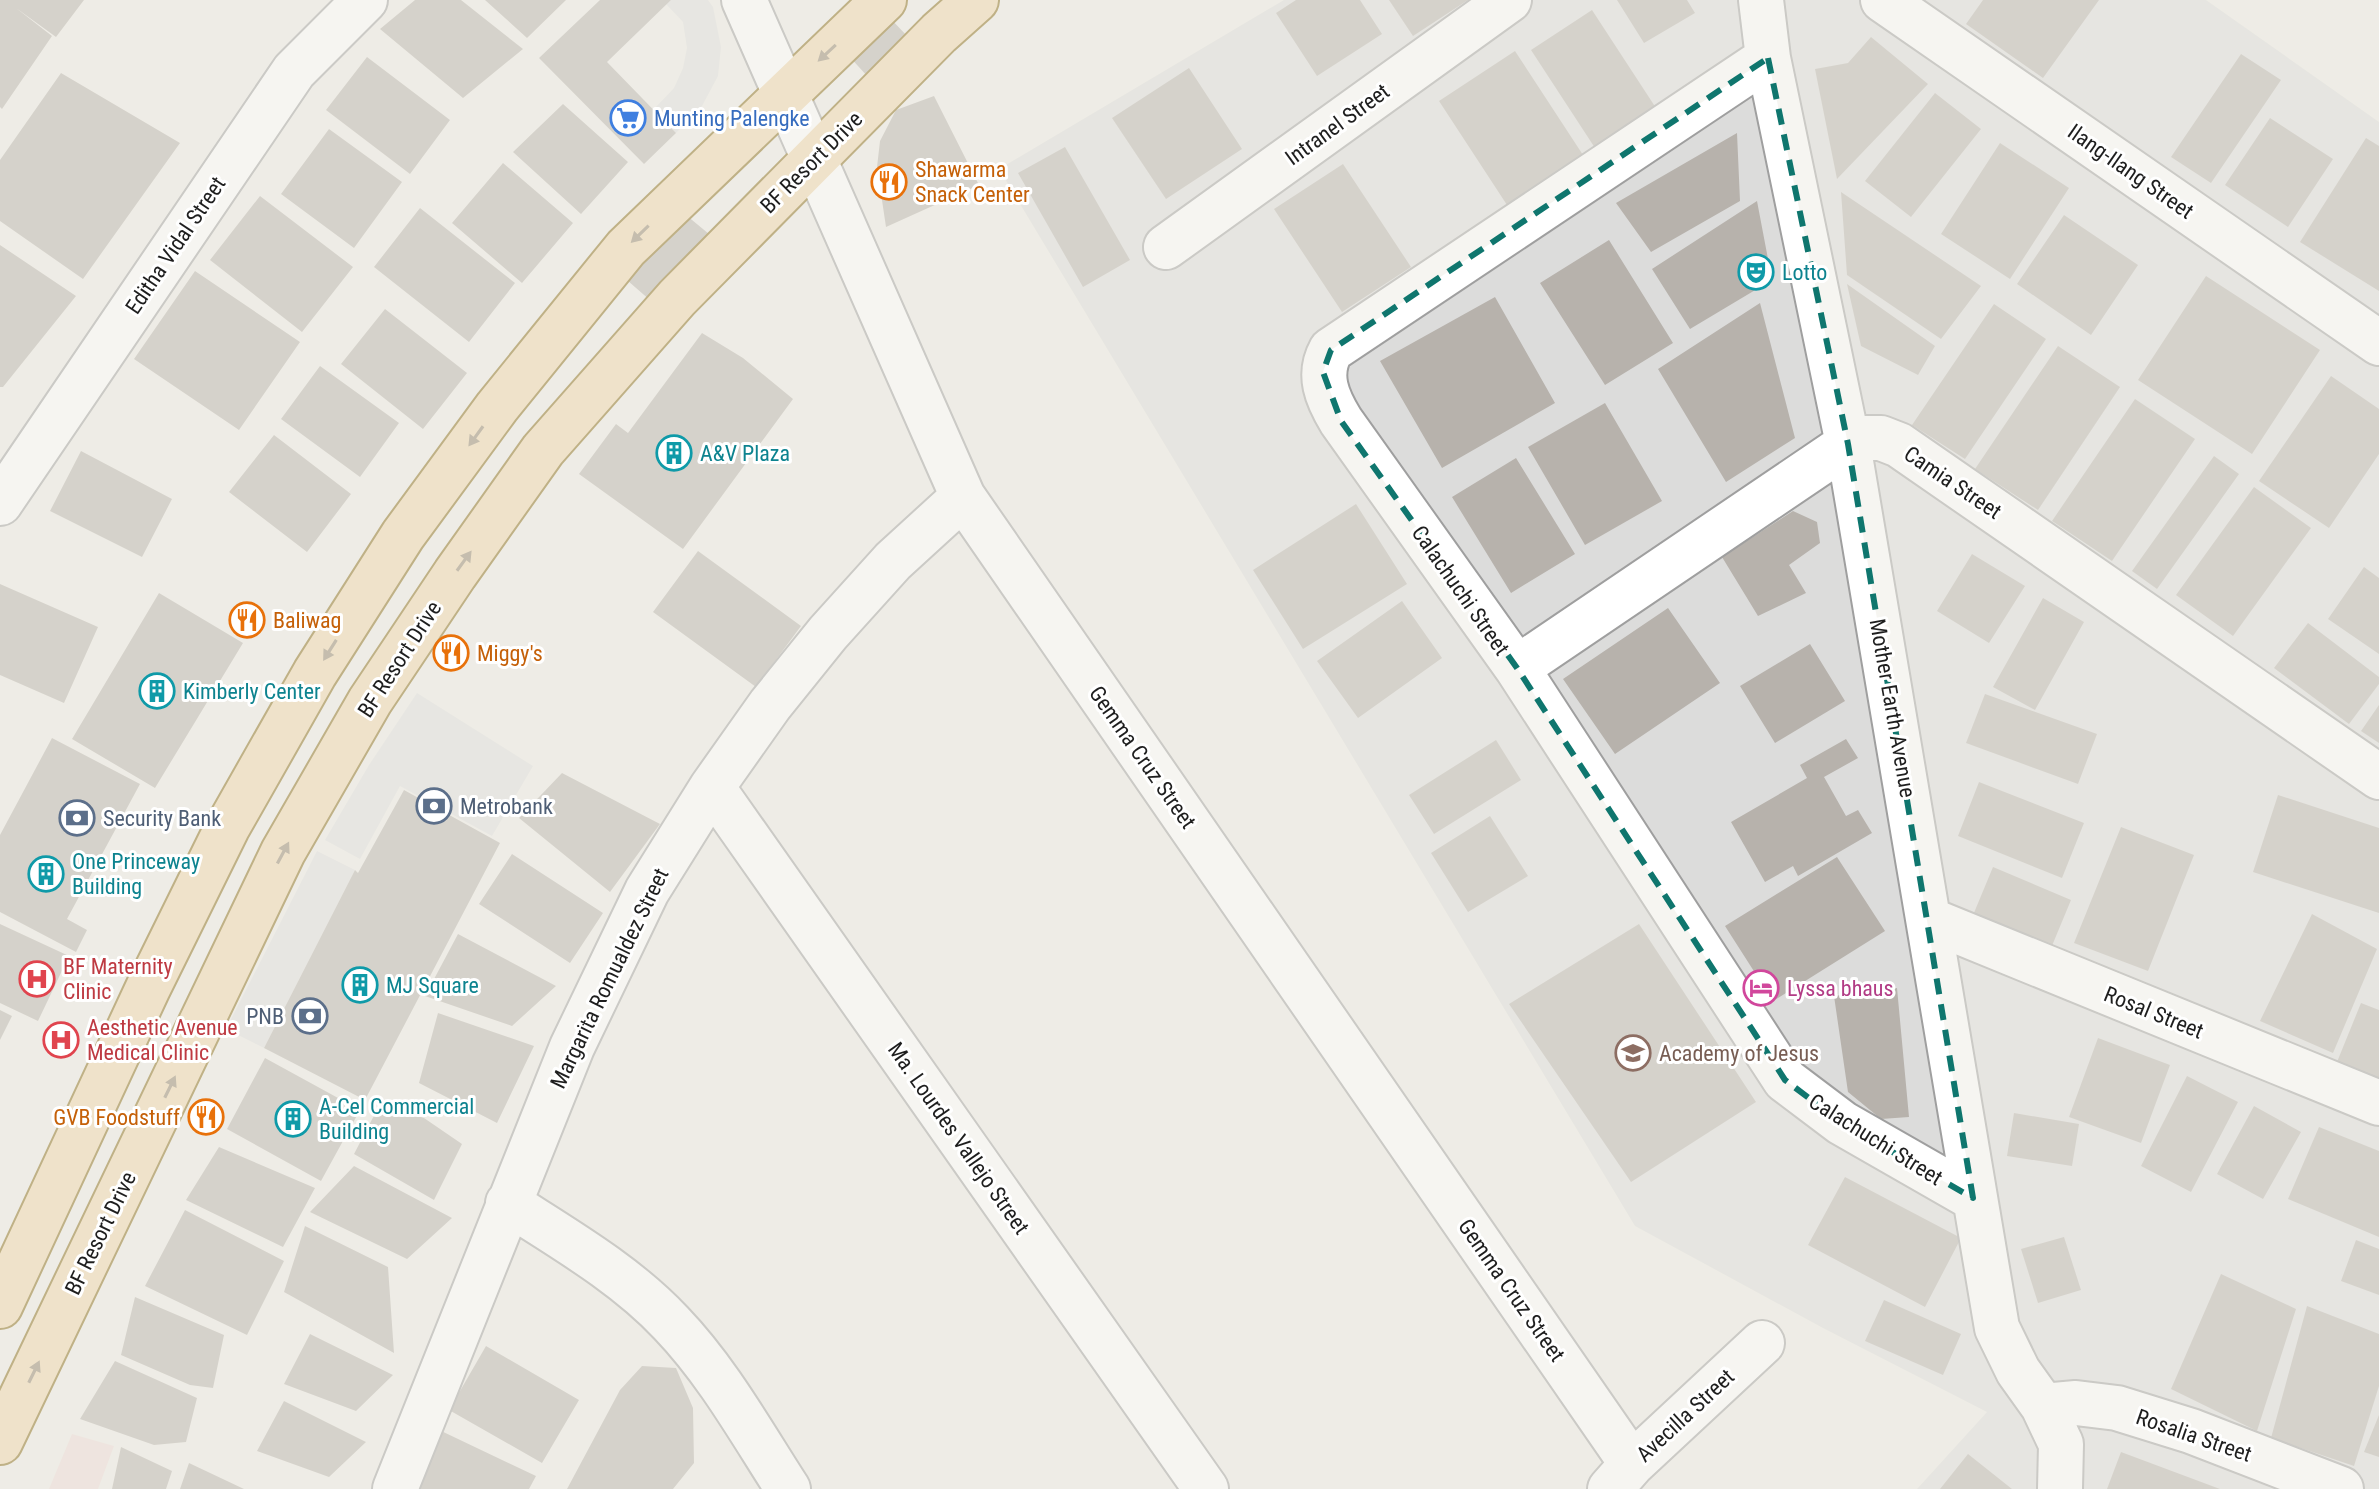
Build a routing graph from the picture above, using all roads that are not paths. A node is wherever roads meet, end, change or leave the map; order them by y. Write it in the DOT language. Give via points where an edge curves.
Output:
graph roads {
  1 [pos="365,0"];
  2 [pos="744,0"];
  3 [pos="884,0"];
  4 [pos="976,0"];
  5 [pos="1509,0"];
  6 [pos="1761,0"];
  7 [pos="1883,0"];
  8 [pos="1768,58"];
  9 [pos="784,94"];
  10 [pos="813,159"];
  11 [pos="1166,247"];
  12 [pos="2379,343"];
  13 [pos="1848,444"];
  14 [pos="963,497"];
  15 [pos="0,503"];
  16 [pos="1517,668"];
  17 [pos="2379,777"];
  18 [pos="712,787"];
  19 [pos="1930,920"];
  20 [pos="2379,1103"];
  21 [pos="1973,1198"];
  22 [pos="508,1203"];
  23 [pos="0,1306"];
  24 [pos="1762,1343"];
  25 [pos="2043,1406"];
  26 [pos="0,1442"];
  27 [pos="1621,1476"];
  28 [pos="395,1489"];
  29 [pos="788,1489"];
  30 [pos="1206,1489"];
  31 [pos="2060,1489"];
  32 [pos="2341,1489"];
  1 -- 15 [label="street, Editha Vidal Street" via="294,71"];
  2 -- 9 [label="street, Gemma Cruz Street"];
  3 -- 9 [label="main road, one-way"];
  4 -- 10 [label="main road, BF Resort Drive"];
  5 -- 11 [label="street, Intranel Street"];
  6 -- 8 [label="street, Mother Earth Avenue"];
  7 -- 12 [label="street, Ilang-Ilang Street"];
  8 -- 13 [label="street, Mother Earth Avenue"];
  8 -- 16 [label="street, Calachuchi Street" via="1331,350 1325,361 1329,401 1341,421"];
  9 -- 10 [label="street, Gemma Cruz Street"];
  9 -- 23 [label="main road, one-way" via="626,248 497,407 403,535 315,673 227,828"];
  10 -- 14 [label="street, Gemma Cruz Street"];
  26 -- 10 [label="main road, BF Resort Drive, one-way" via="283,852 370,701 543,450 677,298"];
  13 -- 16 [label="street, Camia Street"];
  13 -- 17 [label="street, Camia Street" via="1881,438 1899,445"];
  13 -- 19 [label="street, Mother Earth Avenue"];
  14 -- 18 [label="street, Margarita Romualdez Street" via="893,561 828,633"];
  14 -- 27 [label="street, Gemma Cruz Street"];
  16 -- 21 [label="street, Calachuchi Street" via="1785,1080 1842,1123"];
  18 -- 22 [label="street, Margarita Romualdez Street" via="647,891 572,1047"];
  18 -- 30 [label="street, Ma. Lourdes Vallejo Street"];
  19 -- 20 [label="street, Rosal Street"];
  19 -- 21 [label="street, Mother Earth Avenue"];
  21 -- 25 [label="street, Mother Earth Avenue" via="1997,1328"];
  22 -- 28 [label="street, Margarita Romualdez Street"];
  22 -- 29 [label="street" via="631,1286 670,1322 710,1369"];
  24 -- 27 [label="street, Avecilla Street"];
  25 -- 31 [label="street, Mother Earth Avenue" via="2061,1444"];
  25 -- 32 [label="street, Rosalia Street" via="2117,1408"];
}
